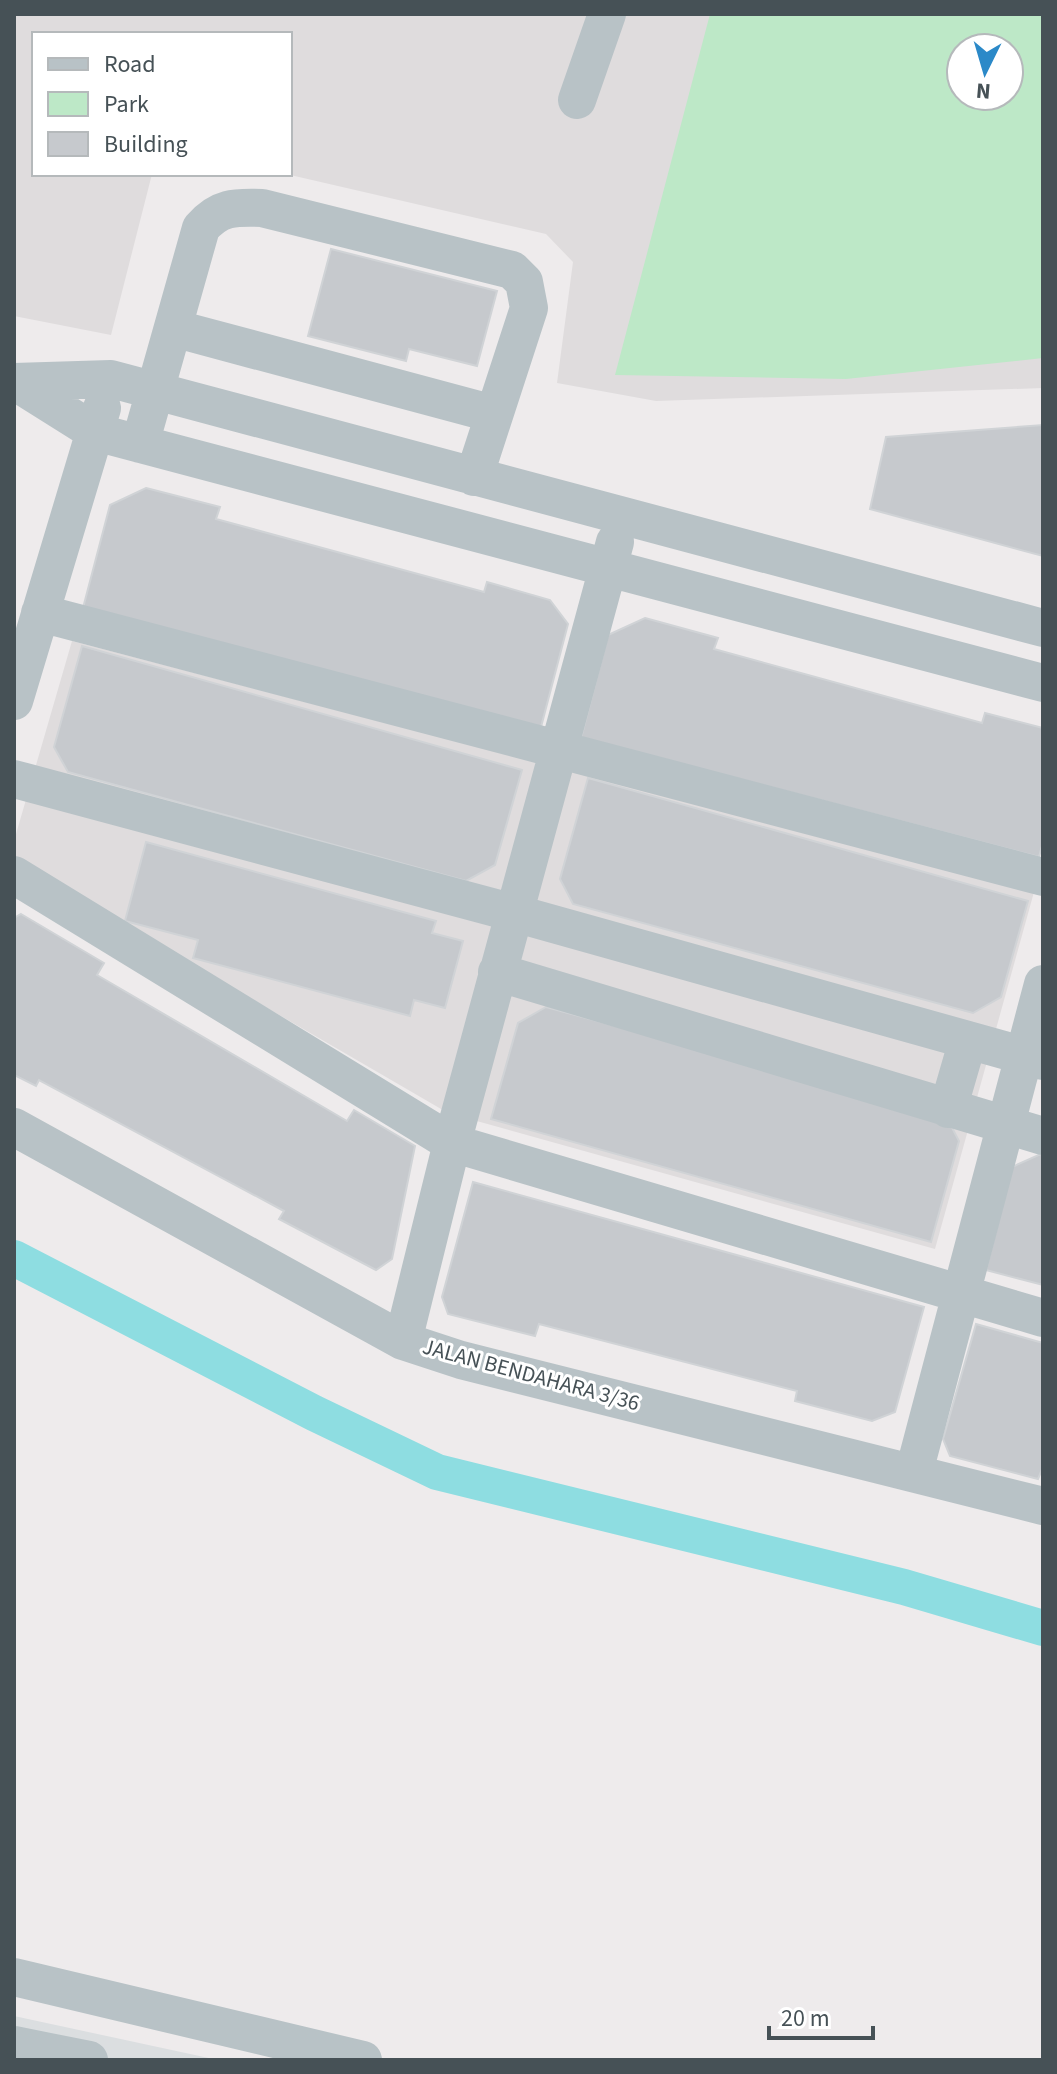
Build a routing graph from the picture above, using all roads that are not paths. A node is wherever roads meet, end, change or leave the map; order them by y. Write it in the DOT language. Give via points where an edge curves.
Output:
graph roads {
  1 [pos="607,14"];
  2 [pos="577,100"];
  3 [pos="173,328"];
  4 [pos="111,379"];
  5 [pos="16,383"];
  6 [pos="156,390"];
  7 [pos="494,414"];
  8 [pos="95,432"];
  9 [pos="140,444"];
  10 [pos="474,477"];
  11 [pos="622,517"];
  12 [pos="608,568"];
  13 [pos="40,613"];
  14 [pos="1043,628"];
  15 [pos="1043,683"];
  16 [pos="14,701"];
  17 [pos="557,750"];
  18 [pos="14,779"];
  19 [pos="14,875"];
  20 [pos="1043,877"];
  21 [pos="514,913"];
  22 [pos="497,972"];
  23 [pos="1043,984"];
  24 [pos="968,1040"];
  25 [pos="1034,1058"];
  26 [pos="948,1109"];
  27 [pos="1006,1126"];
  28 [pos="14,1127"];
  29 [pos="1043,1136"];
  30 [pos="452,1143"];
  31 [pos="961,1294"];
  32 [pos="1043,1318"];
  33 [pos="403,1341"];
  34 [pos="914,1472"];
  35 [pos="1043,1506"];
  36 [pos="14,1977"];
  37 [pos="14,2045"];
  38 [pos="89,2060"];
  39 [pos="363,2060"];
  1 -- 2 [label="street"];
  3 -- 6 [label="street"];
  3 -- 7 [label="street"];
  3 -- 7 [label="street" via="201,228 214,213 232,207 262,208 512,270 524,282 529,308"];
  4 -- 5 [label="street"];
  4 -- 6 [label="street"];
  4 -- 8 [label="street"];
  5 -- 8 [label="street"];
  6 -- 9 [label="street"];
  6 -- 10 [label="street"];
  7 -- 10 [label="street"];
  8 -- 9 [label="street"];
  8 -- 13 [label="street"];
  9 -- 12 [label="street"];
  10 -- 11 [label="street"];
  11 -- 12 [label="street"];
  11 -- 14 [label="street"];
  12 -- 15 [label="street"];
  12 -- 17 [label="street"];
  13 -- 16 [label="street"];
  13 -- 17 [label="street"];
  17 -- 20 [label="street"];
  17 -- 21 [label="street"];
  18 -- 21 [label="street"];
  19 -- 30 [label="street"];
  21 -- 22 [label="street"];
  21 -- 24 [label="street"];
  22 -- 26 [label="street"];
  22 -- 30 [label="street"];
  23 -- 25 [label="street"];
  24 -- 25 [label="street"];
  24 -- 26 [label="street"];
  25 -- 27 [label="street"];
  26 -- 27 [label="street"];
  27 -- 29 [label="street"];
  27 -- 31 [label="street"];
  28 -- 33 [label="street, JALAN BENDAHARA 3/36"];
  30 -- 31 [label="street"];
  30 -- 33 [label="street"];
  31 -- 32 [label="street"];
  31 -- 34 [label="street"];
  33 -- 34 [label="street, JALAN BENDAHARA 3/36" via="461,1360"];
  34 -- 35 [label="street, JALAN BENDAHARA 3/36"];
  36 -- 39 [label="street"];
  37 -- 38 [label="street"];
}
